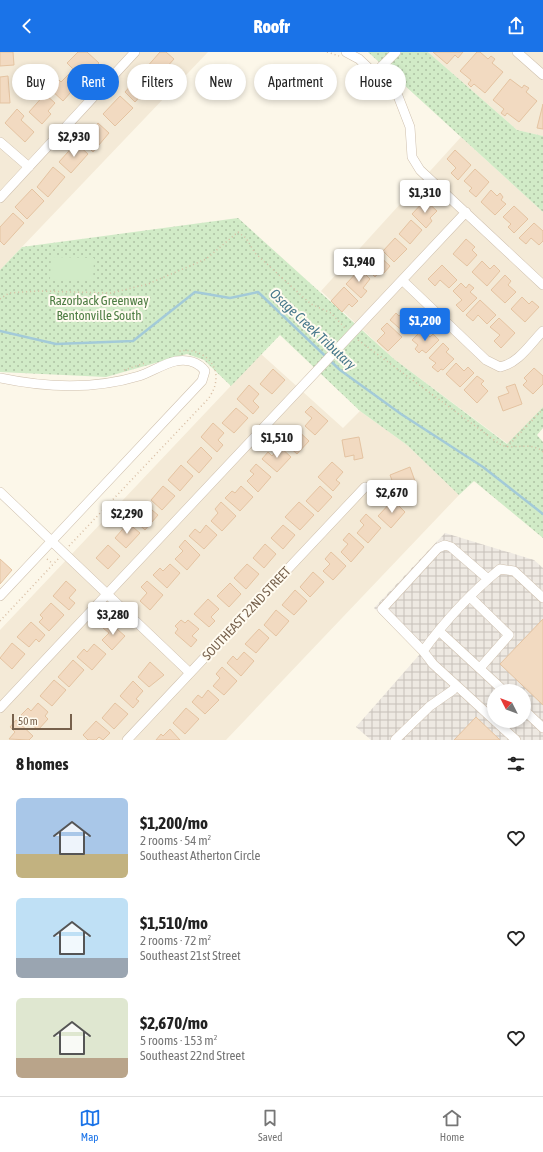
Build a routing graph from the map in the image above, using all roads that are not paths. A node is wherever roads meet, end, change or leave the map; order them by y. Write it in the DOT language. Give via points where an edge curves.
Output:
graph roads {
  1 [pos="122,52"];
  2 [pos="346,52"];
  3 [pos="396,52"];
  4 [pos="517,52"];
  5 [pos="133,55"];
  6 [pos="364,64"];
  7 [pos="384,64"];
  8 [pos="543,75"];
  9 [pos="400,100"];
  10 [pos="0,142"];
  11 [pos="29,167"];
  12 [pos="0,198"];
  13 [pos="466,212"];
  14 [pos="402,280"];
  15 [pos="543,285"];
  16 [pos="543,330"];
  17 [pos="0,378"];
  18 [pos="365,487"];
  19 [pos="0,492"];
  20 [pos="52,541"];
  21 [pos="488,579"];
  22 [pos="107,594"];
  23 [pos="0,596"];
  24 [pos="470,597"];
  25 [pos="543,598"];
  26 [pos="439,631"];
  27 [pos="423,651"];
  28 [pos="480,668"];
  29 [pos="190,673"];
  30 [pos="497,684"];
  31 [pos="456,685"];
  32 [pos="0,708"];
  33 [pos="487,713"];
  34 [pos="531,717"];
  35 [pos="503,728"];
  36 [pos="543,728"];
  37 [pos="127,740"];
  38 [pos="395,740"];
  39 [pos="516,740"];
  1 -- 5 [label="street"];
  2 -- 6 [label="street"];
  3 -- 7 [label="street"];
  4 -- 8 [label="street"];
  5 -- 11 [label="street"];
  9 -- 13 [label="street" via="410,127 412,157 420,170"];
  10 -- 11 [label="street"];
  11 -- 12 [label="street"];
  13 -- 14 [label="street"];
  13 -- 15 [label="street"];
  14 -- 16 [label="street" via="486,360 500,367 516,360"];
  14 -- 22 [label="street"];
  17 -- 20 [label="street" via="69,387 102,385 140,376 176,361 200,365 205,371 202,380"];
  18 -- 29 [label="street, SOUTHEAST 22ND STREET"];
  19 -- 20 [label="street"];
  20 -- 22 [label="street"];
  20 -- 23 [label="street"];
  21 -- 24 [label="street"];
  21 -- 25 [label="street" via="500,569 514,571"];
  21 -- 27 [label="street" via="451,547 445,545 438,548 398,591 382,609"];
  22 -- 29 [label="street"];
  22 -- 32 [label="street"];
  24 -- 26 [label="street"];
  24 -- 28 [label="street" via="509,635"];
  26 -- 27 [label="street"];
  26 -- 28 [label="street"];
  27 -- 31 [label="street" via="432,664"];
  28 -- 30 [label="street"];
  29 -- 37 [label="street, SOUTHEAST 22ND STREET"];
  31 -- 33 [label="street"];
  31 -- 38 [label="street"];
  34 -- 36 [label="street"];
  35 -- 39 [label="street"];
}
